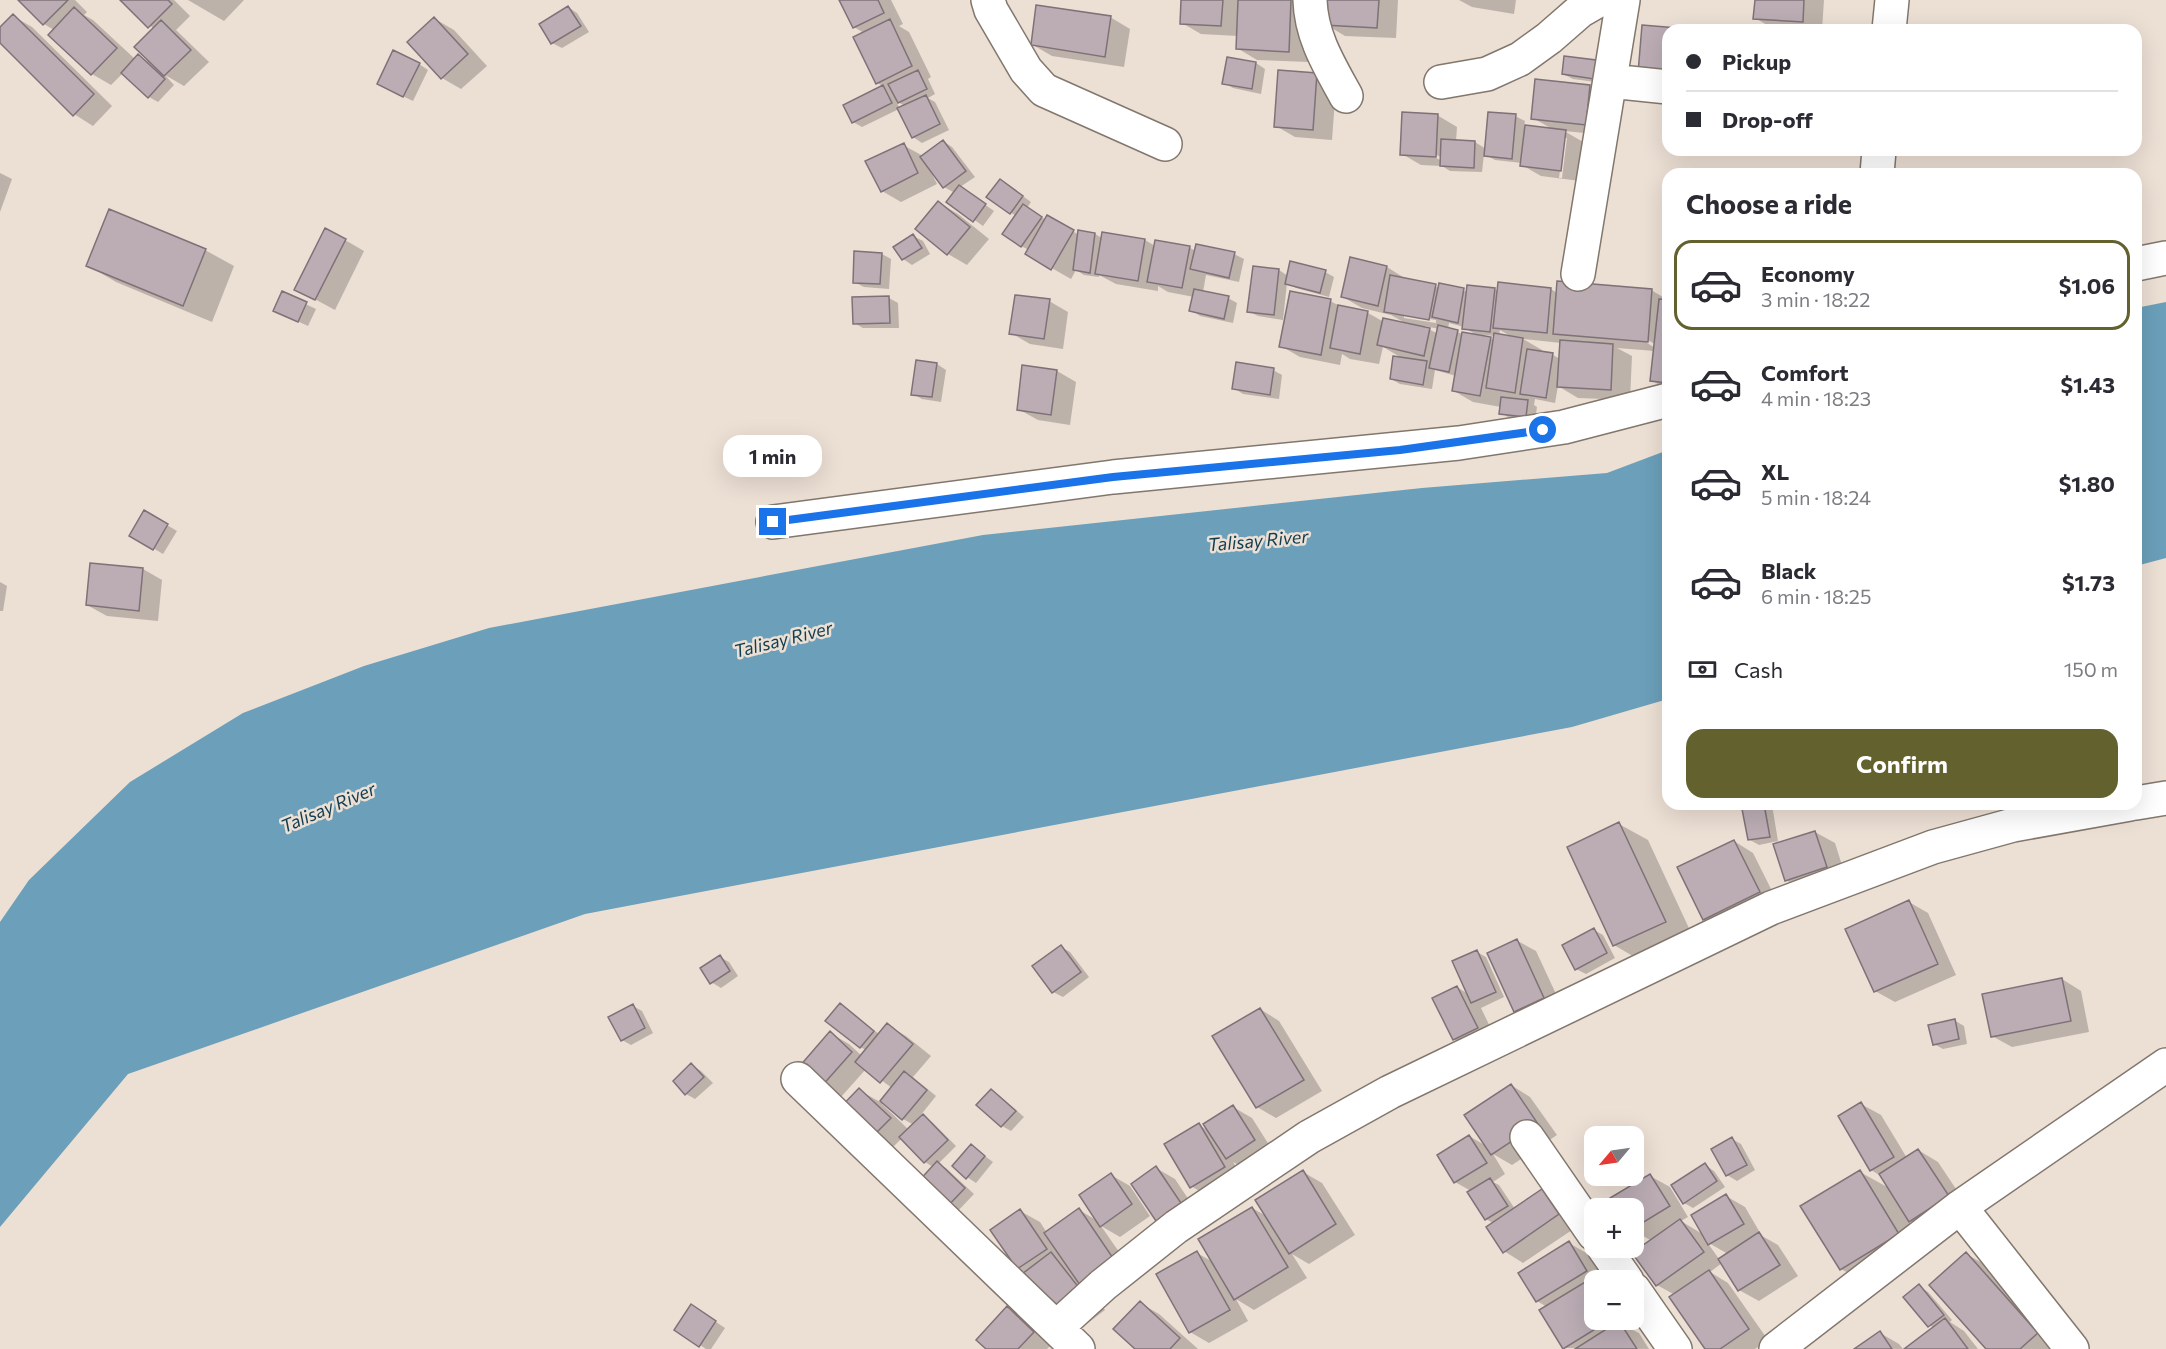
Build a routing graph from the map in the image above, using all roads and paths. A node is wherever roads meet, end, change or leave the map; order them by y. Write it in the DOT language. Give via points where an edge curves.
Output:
graph roads {
  1 [pos="988,0"];
  2 [pos="1310,0"];
  3 [pos="1599,0"];
  4 [pos="1623,0"];
  5 [pos="1892,0"];
  6 [pos="1890,24"];
  7 [pos="1610,81"];
  8 [pos="1441,82"];
  9 [pos="1662,86"];
  10 [pos="1346,96"];
  11 [pos="1165,144"];
  12 [pos="2166,258"];
  13 [pos="2142,263"];
  14 [pos="1578,274"];
  15 [pos="1662,402"];
  16 [pos="773,522"];
  17 [pos="2166,798"];
  18 [pos="2142,802"];
  19 [pos="2097,810"];
  20 [pos="2166,1065"];
  21 [pos="798,1079"];
  22 [pos="1527,1137"];
  23 [pos="1960,1207"];
  24 [pos="1584,1220"];
  25 [pos="1644,1305"];
  26 [pos="1068,1338"];
  27 [pos="1674,1349"];
  28 [pos="1776,1349"];
  29 [pos="2072,1349"];
  1 -- 11 [label="street" via="1026,70 1044,90"];
  2 -- 10 [label="street" via="1310,16 1319,44"];
  3 -- 8 [label="street" via="1520,58 1487,74"];
  4 -- 7 [label="street"];
  5 -- 6 [label="street"];
  7 -- 9 [label="street"];
  7 -- 14 [label="street"];
  12 -- 13 [label="street"];
  15 -- 16 [label="street" via="1564,427 1459,443 1113,477"];
  17 -- 18 [label="street"];
  19 -- 26 [label="street" via="2013,825 1933,846 1772,908 1390,1092 1309,1137 1176,1227 1103,1285"];
  20 -- 23 [label="street"];
  21 -- 26 [label="street"];
  22 -- 24 [label="street"];
  23 -- 28 [label="street"];
  23 -- 29 [label="street"];
  25 -- 27 [label="street"];
}
